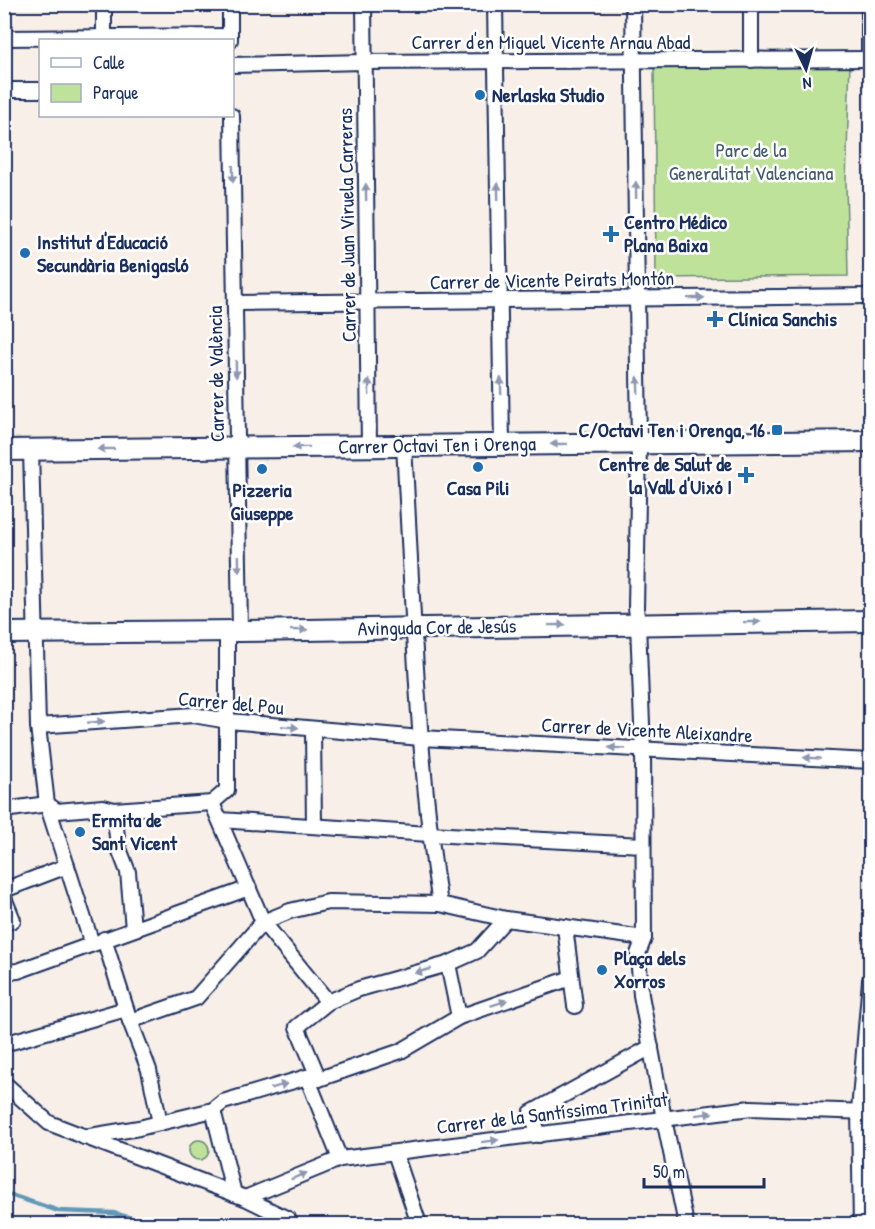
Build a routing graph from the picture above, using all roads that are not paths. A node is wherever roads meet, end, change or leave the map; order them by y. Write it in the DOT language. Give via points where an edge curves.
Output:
graph roads {
  1 [pos="104,4"];
  2 [pos="230,4"];
  3 [pos="364,4"];
  4 [pos="495,4"];
  5 [pos="633,4"];
  6 [pos="751,4"];
  7 [pos="869,4"];
  8 [pos="104,37"];
  9 [pos="4,38"];
  10 [pos="230,38"];
  11 [pos="752,60"];
  12 [pos="870,60"];
  13 [pos="496,61"];
  14 [pos="634,61"];
  15 [pos="364,62"];
  16 [pos="234,65"];
  17 [pos="4,90"];
  18 [pos="39,90"];
  19 [pos="232,117"];
  20 [pos="870,296"];
  21 [pos="637,299"];
  22 [pos="500,300"];
  23 [pos="367,301"];
  24 [pos="235,303"];
  25 [pos="870,441"];
  26 [pos="639,443"];
  27 [pos="502,444"];
  28 [pos="369,446"];
  29 [pos="404,446"];
  30 [pos="237,447"];
  31 [pos="31,449"];
  32 [pos="4,450"];
  33 [pos="870,621"];
  34 [pos="638,624"];
  35 [pos="415,627"];
  36 [pos="233,631"];
  37 [pos="35,632"];
  38 [pos="4,633"];
  39 [pos="228,721"];
  40 [pos="38,726"];
  41 [pos="313,729"];
  42 [pos="421,738"];
  43 [pos="642,749"];
  44 [pos="870,761"];
  45 [pos="212,802"];
  46 [pos="48,804"];
  47 [pos="4,810"];
  48 [pos="114,810"];
  49 [pos="220,820"];
  50 [pos="314,826"];
  51 [pos="429,834"];
  52 [pos="643,845"];
  53 [pos="67,866"];
  54 [pos="249,888"];
  55 [pos="4,890"];
  56 [pos="4,898"];
  57 [pos="440,904"];
  58 [pos="506,919"];
  59 [pos="263,922"];
  60 [pos="5,923"];
  61 [pos="565,927"];
  62 [pos="133,929"];
  63 [pos="644,938"];
  64 [pos="98,941"];
  65 [pos="448,964"];
  66 [pos="8,972"];
  67 [pos="572,978"];
  68 [pos="870,980"];
  69 [pos="328,1002"];
  70 [pos="575,1006"];
  71 [pos="128,1015"];
  72 [pos="459,1017"];
  73 [pos="4,1044"];
  74 [pos="651,1047"];
  75 [pos="313,1078"];
  76 [pos="4,1083"];
  77 [pos="218,1106"];
  78 [pos="865,1112"];
  79 [pos="664,1119"];
  80 [pos="160,1123"];
  81 [pos="539,1134"];
  82 [pos="84,1137"];
  83 [pos="395,1152"];
  84 [pos="340,1159"];
  85 [pos="240,1196"];
  86 [pos="291,1224"];
  87 [pos="419,1224"];
  88 [pos="686,1224"];
  89 [pos="861,1224"];
  1 -- 8 [label="street"];
  2 -- 10 [label="street"];
  3 -- 15 [label="street, Carrer de Juan Viruela Carreras"];
  4 -- 13 [label="street"];
  5 -- 14 [label="street"];
  6 -- 11 [label="street"];
  7 -- 12 [label="street"];
  8 -- 9 [label="street"];
  8 -- 10 [label="street"];
  11 -- 12 [label="street, Carrer d'en Miguel Vicente Arnau Abad"];
  11 -- 14 [label="street, Carrer d'en Miguel Vicente Arnau Abad"];
  13 -- 14 [label="street, Carrer d'en Miguel Vicente Arnau Abad"];
  13 -- 15 [label="street, Carrer d'en Miguel Vicente Arnau Abad"];
  22 -- 13 [label="street, one-way"];
  21 -- 14 [label="street, one-way"];
  15 -- 16 [label="street, Carrer d'en Miguel Vicente Arnau Abad"];
  23 -- 15 [label="street, Carrer de Juan Viruela Carreras, one-way"];
  17 -- 18 [label="street"];
  19 -- 24 [label="street, Carrer de València, one-way"];
  21 -- 20 [label="street, Carrer de Vicente Peirats Montón, one-way"];
  21 -- 22 [label="street, Carrer de Vicente Peirats Montón"];
  26 -- 21 [label="street, one-way"];
  22 -- 23 [label="street, Carrer de Vicente Peirats Montón"];
  27 -- 22 [label="street, one-way"];
  23 -- 24 [label="street, Carrer de Vicente Peirats Montón"];
  28 -- 23 [label="street, Carrer de Juan Viruela Carreras, one-way"];
  24 -- 30 [label="street, Carrer de València, one-way"];
  25 -- 26 [label="street, Carrer Octavi Ten i Orenga"];
  26 -- 27 [label="street, Carrer Octavi Ten i Orenga, one-way"];
  26 -- 34 [label="street"];
  27 -- 29 [label="street, Carrer Octavi Ten i Orenga"];
  28 -- 29 [label="street, Carrer Octavi Ten i Orenga"];
  28 -- 30 [label="street, Carrer Octavi Ten i Orenga, one-way"];
  29 -- 35 [label="street"];
  30 -- 31 [label="street, Carrer Octavi Ten i Orenga, one-way"];
  30 -- 36 [label="street, Carrer de València, one-way"];
  31 -- 32 [label="street, Carrer Octavi Ten i Orenga"];
  31 -- 37 [label="street"];
  34 -- 33 [label="street, Avinguda Cor de Jesús, one-way"];
  35 -- 34 [label="street, Avinguda Cor de Jesús, one-way"];
  34 -- 43 [label="street"];
  36 -- 35 [label="street, Avinguda Cor de Jesús, one-way"];
  35 -- 42 [label="street"];
  36 -- 37 [label="street, Avinguda Cor de Jesús"];
  36 -- 39 [label="street, Carrer de València"];
  37 -- 38 [label="street, Avinguda Cor de Jesús"];
  37 -- 40 [label="street"];
  40 -- 39 [label="street, Carrer del Pou, one-way" via="194,715"];
  39 -- 41 [label="street, Carrer del Pou, one-way"];
  39 -- 45 [label="street, Carrer de València" via="227,790"];
  40 -- 46 [label="street"];
  41 -- 42 [label="street, Carrer del Pou"];
  41 -- 50 [label="street"];
  43 -- 42 [label="street, Carrer de Vicente Aleixandre, one-way"];
  42 -- 51 [label="street"];
  44 -- 43 [label="street, Carrer de Vicente Aleixandre, one-way"];
  43 -- 52 [label="street"];
  45 -- 48 [label="street"];
  45 -- 49 [label="street"];
  46 -- 47 [label="street"];
  46 -- 48 [label="street" via="57,810"];
  46 -- 53 [label="street"];
  48 -- 62 [label="street" via="118,846 128,872"];
  49 -- 50 [label="street"];
  49 -- 54 [label="street"];
  50 -- 51 [label="street"];
  51 -- 52 [label="street"];
  51 -- 57 [label="street"];
  52 -- 63 [label="street"];
  53 -- 55 [label="street"];
  53 -- 64 [label="street"];
  54 -- 59 [label="street"];
  54 -- 62 [label="street"];
  56 -- 60 [label="street" via="13,920"];
  57 -- 58 [label="street"];
  57 -- 59 [label="street" via="328,902"];
  58 -- 61 [label="street"];
  58 -- 65 [label="street" via="477,951"];
  59 -- 69 [label="street"];
  59 -- 71 [label="street" via="196,998"];
  61 -- 63 [label="street"];
  61 -- 67 [label="street"];
  62 -- 64 [label="street"];
  63 -- 74 [label="street" via="638,954"];
  64 -- 66 [label="street"];
  64 -- 71 [label="street"];
  65 -- 69 [label="street, one-way" via="359,989"];
  65 -- 72 [label="street"];
  67 -- 70 [label="street"];
  72 -- 67 [label="street, one-way"];
  68 -- 78 [label="street"];
  69 -- 75 [label="street" via="297,1027"];
  71 -- 73 [label="street"];
  71 -- 80 [label="street" via="149,1070"];
  72 -- 75 [label="street" via="400,1051"];
  74 -- 79 [label="street"];
  74 -- 81 [label="street" via="531,1113"];
  77 -- 75 [label="street, one-way"];
  75 -- 84 [label="street"];
  76 -- 82 [label="street" via="49,1123"];
  77 -- 80 [label="street"];
  77 -- 85 [label="street"];
  79 -- 78 [label="street, Carrer de la Santíssima Trinitat, one-way" via="751,1108"];
  78 -- 89 [label="street"];
  79 -- 81 [label="street, Carrer de la Santíssima Trinitat"];
  79 -- 88 [label="street"];
  80 -- 82 [label="street"];
  83 -- 81 [label="street, Carrer de la Santíssima Trinitat, one-way"];
  82 -- 85 [label="street"];
  83 -- 84 [label="street, Carrer de la Santíssima Trinitat"];
  83 -- 87 [label="street"];
  85 -- 84 [label="street, Carrer de la Santíssima Trinitat, one-way"];
  85 -- 86 [label="street"];
}
